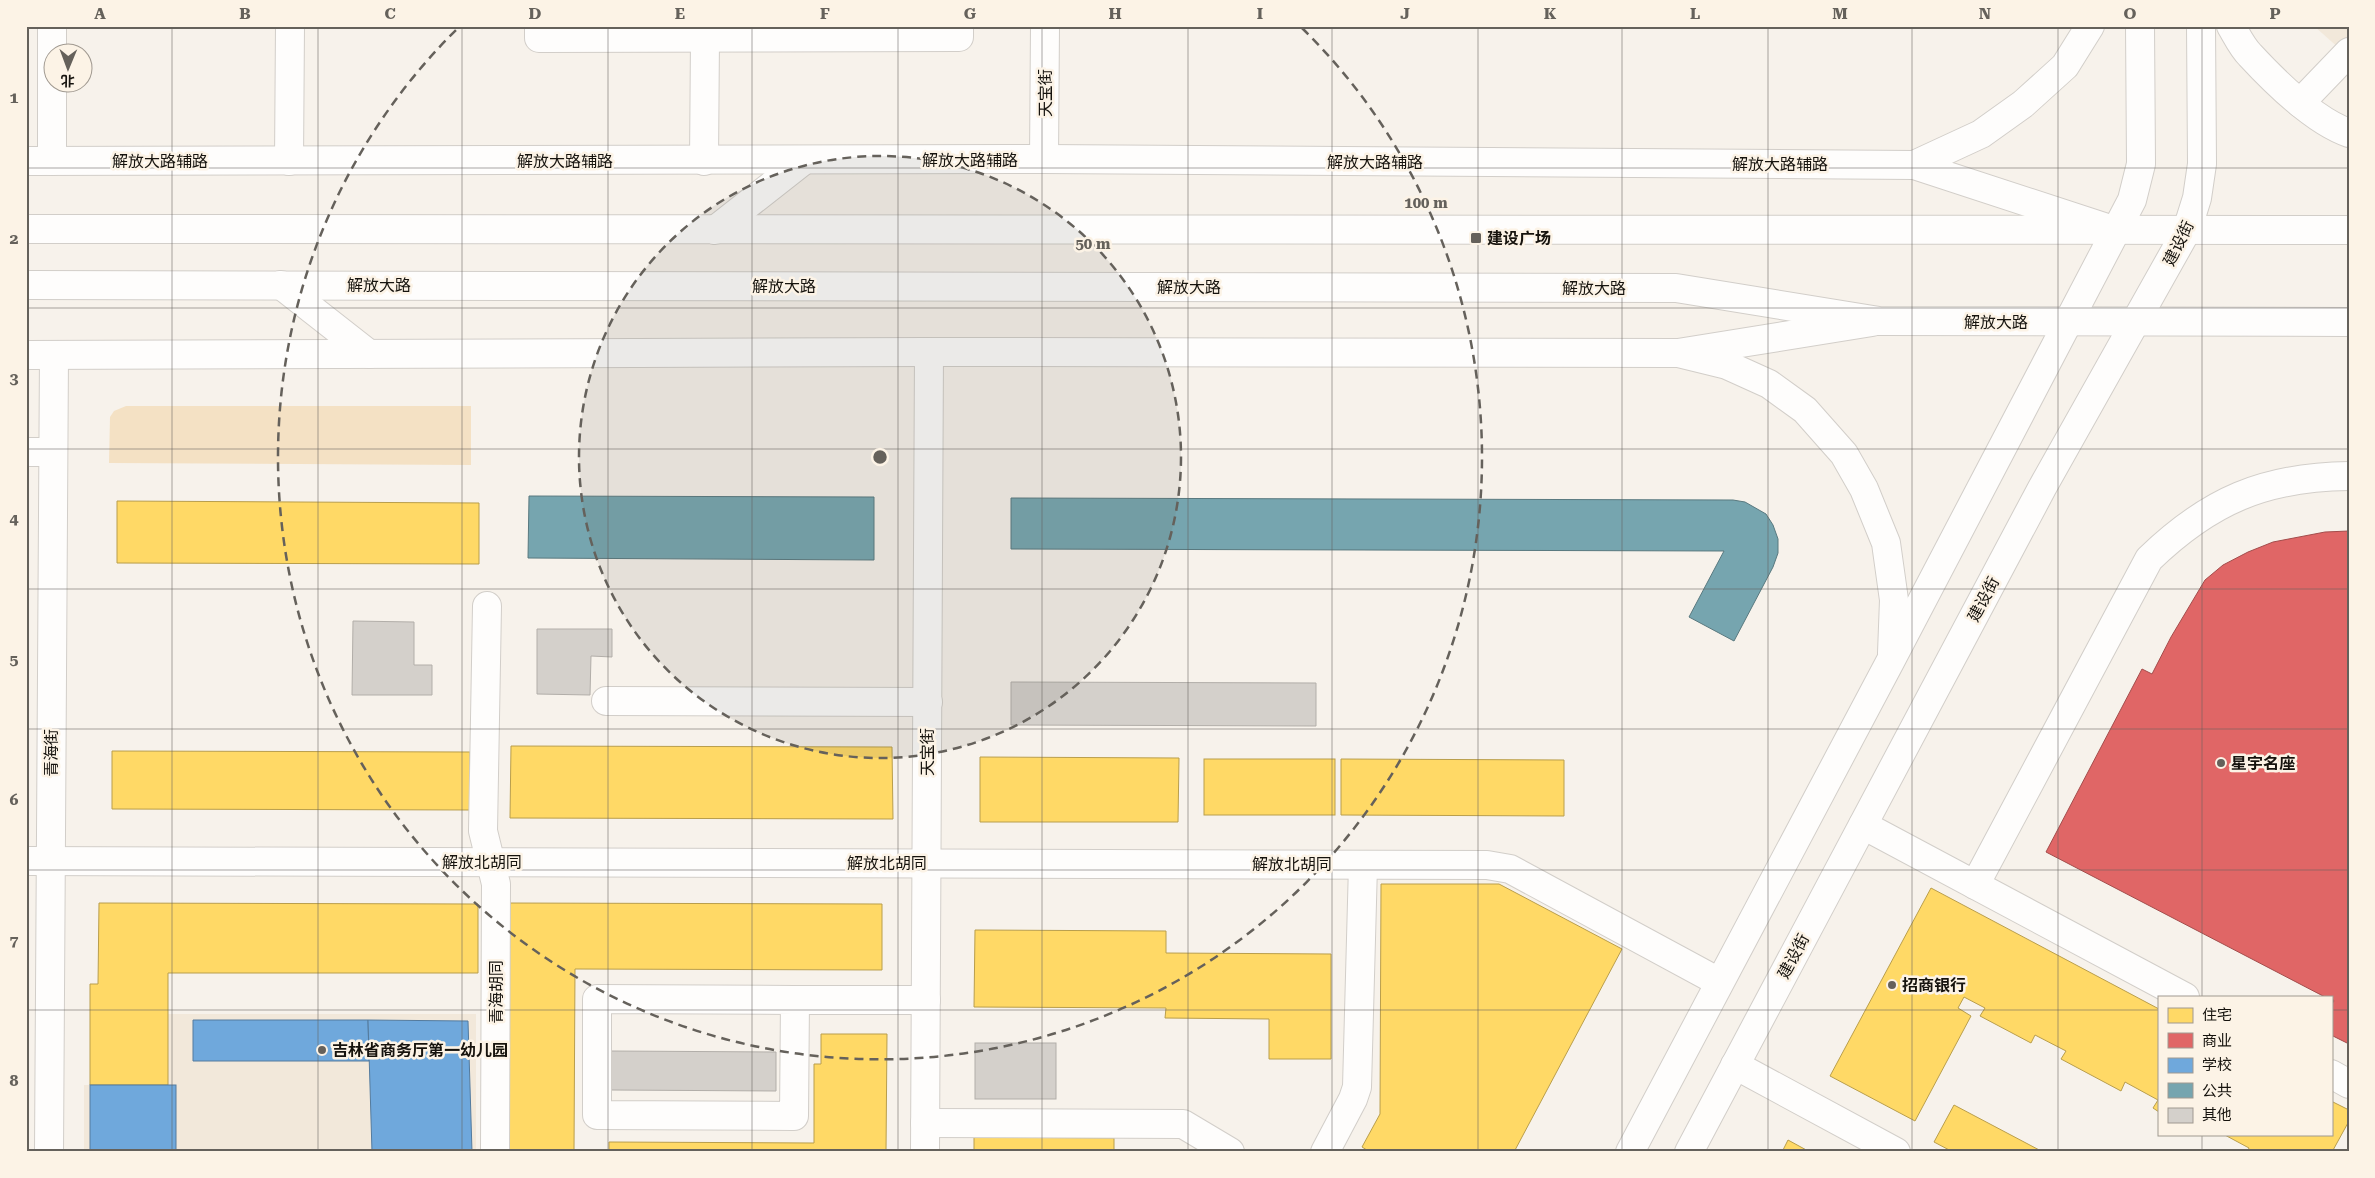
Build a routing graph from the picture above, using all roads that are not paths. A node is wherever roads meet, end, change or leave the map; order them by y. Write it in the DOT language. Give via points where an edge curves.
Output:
graph roads {
  1 [pos="52,26"];
  2 [pos="290,26"];
  3 [pos="539,26"];
  4 [pos="959,26"];
  5 [pos="1045,26"];
  6 [pos="2090,26"];
  7 [pos="2140,26"];
  8 [pos="2201,26"];
  9 [pos="2231,26"];
  10 [pos="705,38"];
  11 [pos="2349,52"];
  12 [pos="2300,103"];
  13 [pos="2349,133"];
  14 [pos="1044,159"];
  15 [pos="39,161"];
  16 [pos="289,161"];
  17 [pos="704,161"];
  18 [pos="803,161"];
  19 [pos="1914,164"];
  20 [pos="26,229"];
  21 [pos="715,230"];
  22 [pos="2187,230"];
  23 [pos="2349,230"];
  24 [pos="2117,231"];
  25 [pos="26,284"];
  26 [pos="281,285"];
  27 [pos="1878,321"];
  28 [pos="2069,322"];
  29 [pos="2349,322"];
  30 [pos="2135,323"];
  31 [pos="929,352"];
  32 [pos="1678,353"];
  33 [pos="369,354"];
  34 [pos="26,355"];
  35 [pos="54,355"];
  36 [pos="26,452"];
  37 [pos="53,452"];
  38 [pos="2349,476"];
  39 [pos="488,606"];
  40 [pos="1892,660"];
  41 [pos="606,701"];
  42 [pos="928,702"];
  43 [pos="1863,825"];
  44 [pos="39,861"];
  45 [pos="490,862"];
  46 [pos="927,863"];
  47 [pos="1364,864"];
  48 [pos="1975,884"];
  49 [pos="1719,982"];
  50 [pos="2184,996"];
  51 [pos="795,1000"];
  52 [pos="926,1000"];
  53 [pos="1735,1065"];
  54 [pos="2332,1075"];
  55 [pos="2349,1084"];
  56 [pos="926,1123"];
  57 [pos="49,1152"];
  58 [pos="495,1152"];
  59 [pos="925,1152"];
  60 [pos="1230,1152"];
  61 [pos="1325,1152"];
  62 [pos="1630,1152"];
  63 [pos="1689,1152"];
  64 [pos="1896,1152"];
  1 -- 15 [label="street"];
  2 -- 16 [label="street"];
  3 -- 10 [label="street" via="538,38"];
  4 -- 10 [label="street" via="959,38"];
  5 -- 14 [label="street, 天宝街"];
  6 -- 19 [label="street" via="2065,66 2023,104 1981,134"];
  7 -- 24 [label="street" via="2141,164 2132,200"];
  8 -- 22 [label="street, 建设街" via="2202,164 2197,198"];
  9 -- 12 [label="street" via="2249,54"];
  10 -- 17 [label="street"];
  11 -- 12 [label="street"];
  12 -- 13 [label="street" via="2333,128"];
  14 -- 18 [label="street, 解放大路辅路"];
  14 -- 19 [label="street, 解放大路辅路"];
  15 -- 16 [label="street, 解放大路辅路"];
  16 -- 17 [label="street, 解放大路辅路"];
  17 -- 18 [label="street, 解放大路辅路"];
  18 -- 21 [label="street"];
  19 -- 24 [label="street"];
  20 -- 21 [label="street"];
  21 -- 24 [label="street"];
  22 -- 23 [label="street"];
  22 -- 24 [label="street"];
  22 -- 30 [label="street, 建设街"];
  24 -- 28 [label="street"];
  25 -- 26 [label="street, 解放大路"];
  26 -- 27 [label="street, 解放大路" via="1676,288"];
  26 -- 33 [label="street"];
  27 -- 28 [label="street, 解放大路"];
  27 -- 32 [label="street"];
  28 -- 30 [label="street, 解放大路"];
  28 -- 40 [label="street"];
  29 -- 30 [label="street, 解放大路"];
  30 -- 43 [label="street, 建设街" via="2042,488"];
  31 -- 32 [label="street"];
  31 -- 33 [label="street"];
  31 -- 42 [label="street, 天宝街"];
  32 -- 40 [label="street" via="1727,365 1769,384 1805,410 1844,454 1864,489 1886,543 1894,600"];
  33 -- 35 [label="street"];
  34 -- 35 [label="street"];
  35 -- 37 [label="street, 青海街"];
  36 -- 37 [label="street"];
  37 -- 44 [label="street, 青海街"];
  38 -- 48 [label="street" via="2291,480 2232,499 2201,515 2149,559"];
  39 -- 45 [label="street, 青海胡同" via="483,831"];
  40 -- 49 [label="street"];
  41 -- 42 [label="street"];
  42 -- 46 [label="street, 天宝街"];
  43 -- 48 [label="street"];
  43 -- 53 [label="street, 建设街"];
  44 -- 45 [label="street, 解放北胡同"];
  44 -- 57 [label="street, 青海街"];
  45 -- 46 [label="street, 解放北胡同"];
  45 -- 58 [label="street, 青海胡同" via="496,884"];
  46 -- 47 [label="street, 解放北胡同"];
  46 -- 52 [label="street, 天宝街"];
  47 -- 49 [label="street, 解放北胡同" via="1487,865 1510,869"];
  47 -- 61 [label="street" via="1357,1087"];
  48 -- 50 [label="street"];
  49 -- 62 [label="street"];
  51 -- 51 [label="street" via="794,1116 597,1115 597,999"];
  51 -- 52 [label="street"];
  52 -- 56 [label="street, 天宝街"];
  53 -- 63 [label="street, 建设街"];
  53 -- 64 [label="street"];
  54 -- 55 [label="street"];
  56 -- 59 [label="street, 天宝街"];
  56 -- 60 [label="street" via="1183,1124"];
}
